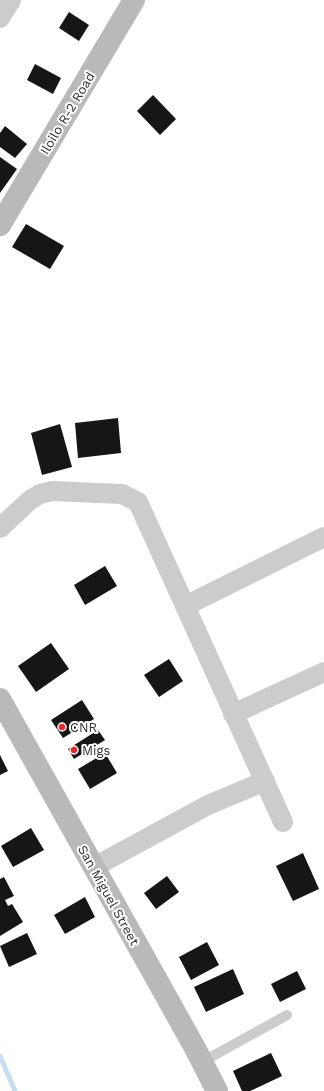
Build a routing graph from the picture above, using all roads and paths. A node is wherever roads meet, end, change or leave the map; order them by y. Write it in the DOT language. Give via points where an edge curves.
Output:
graph roads {
  1 [pos="11,0"];
  2 [pos="134,0"];
  3 [pos="0,18"];
  4 [pos="0,225"];
  5 [pos="0,528"];
  6 [pos="324,537"];
  7 [pos="185,606"];
  8 [pos="324,672"];
  9 [pos="0,699"];
  10 [pos="233,714"];
  11 [pos="265,781"];
  12 [pos="283,822"];
  13 [pos="94,867"];
  14 [pos="286,1015"];
  15 [pos="202,1062"];
  16 [pos="217,1091"];
  1 -- 3 [label="street"];
  2 -- 4 [label="main road, Iloilo R-2 Road"];
  5 -- 7 [label="street" via="30,500 52,491 122,494 130,497 138,502"];
  6 -- 7 [label="street"];
  7 -- 10 [label="street"];
  8 -- 10 [label="street"];
  9 -- 13 [label="main road, San Miguel Street"];
  10 -- 11 [label="street"];
  11 -- 12 [label="street"];
  11 -- 13 [label="street" via="208,805"];
  13 -- 15 [label="main road, San Miguel Street"];
  14 -- 15 [label="lane"];
  15 -- 16 [label="main road, San Miguel Street"];
}
